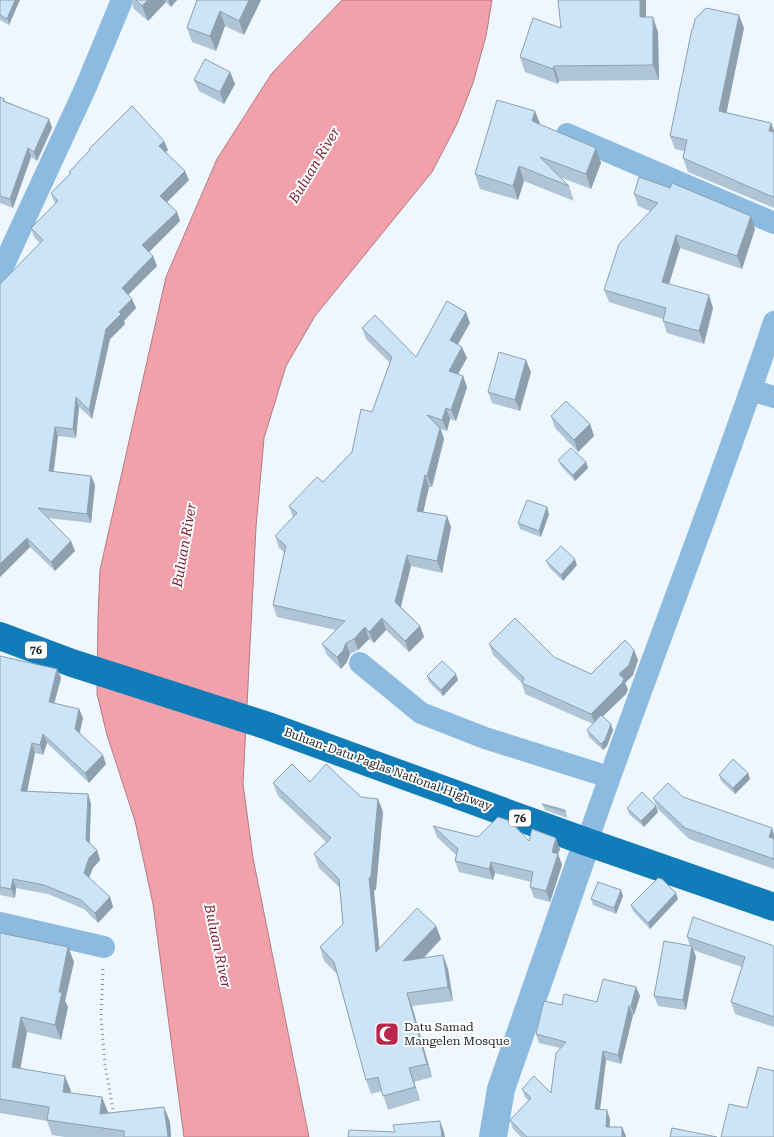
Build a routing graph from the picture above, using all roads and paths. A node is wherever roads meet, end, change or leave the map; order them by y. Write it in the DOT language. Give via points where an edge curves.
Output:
graph roads {
  1 [pos="122,0"];
  2 [pos="567,134"];
  3 [pos="774,223"];
  4 [pos="0,273"];
  5 [pos="774,322"];
  6 [pos="751,390"];
  7 [pos="774,397"];
  8 [pos="0,636"];
  9 [pos="360,663"];
  10 [pos="609,776"];
  11 [pos="587,842"];
  12 [pos="774,907"];
  13 [pos="0,923"];
  14 [pos="104,947"];
  15 [pos="114,1122"];
  16 [pos="493,1137"];
  1 -- 4 [label="street" via="85,89"];
  2 -- 3 [label="street"];
  5 -- 6 [label="street"];
  6 -- 7 [label="street"];
  6 -- 10 [label="street"];
  8 -- 11 [label="highway, Buluan-Datu Paglas National Highway / 76" via="72,663 268,726"];
  9 -- 10 [label="street" via="421,713 485,738"];
  10 -- 11 [label="street"];
  11 -- 12 [label="highway, Buluan-Datu Paglas National Highway / 76"];
  11 -- 16 [label="street" via="501,1089"];
  13 -- 14 [label="street"];
  14 -- 15 [label="path" via="101,1018"];
}
